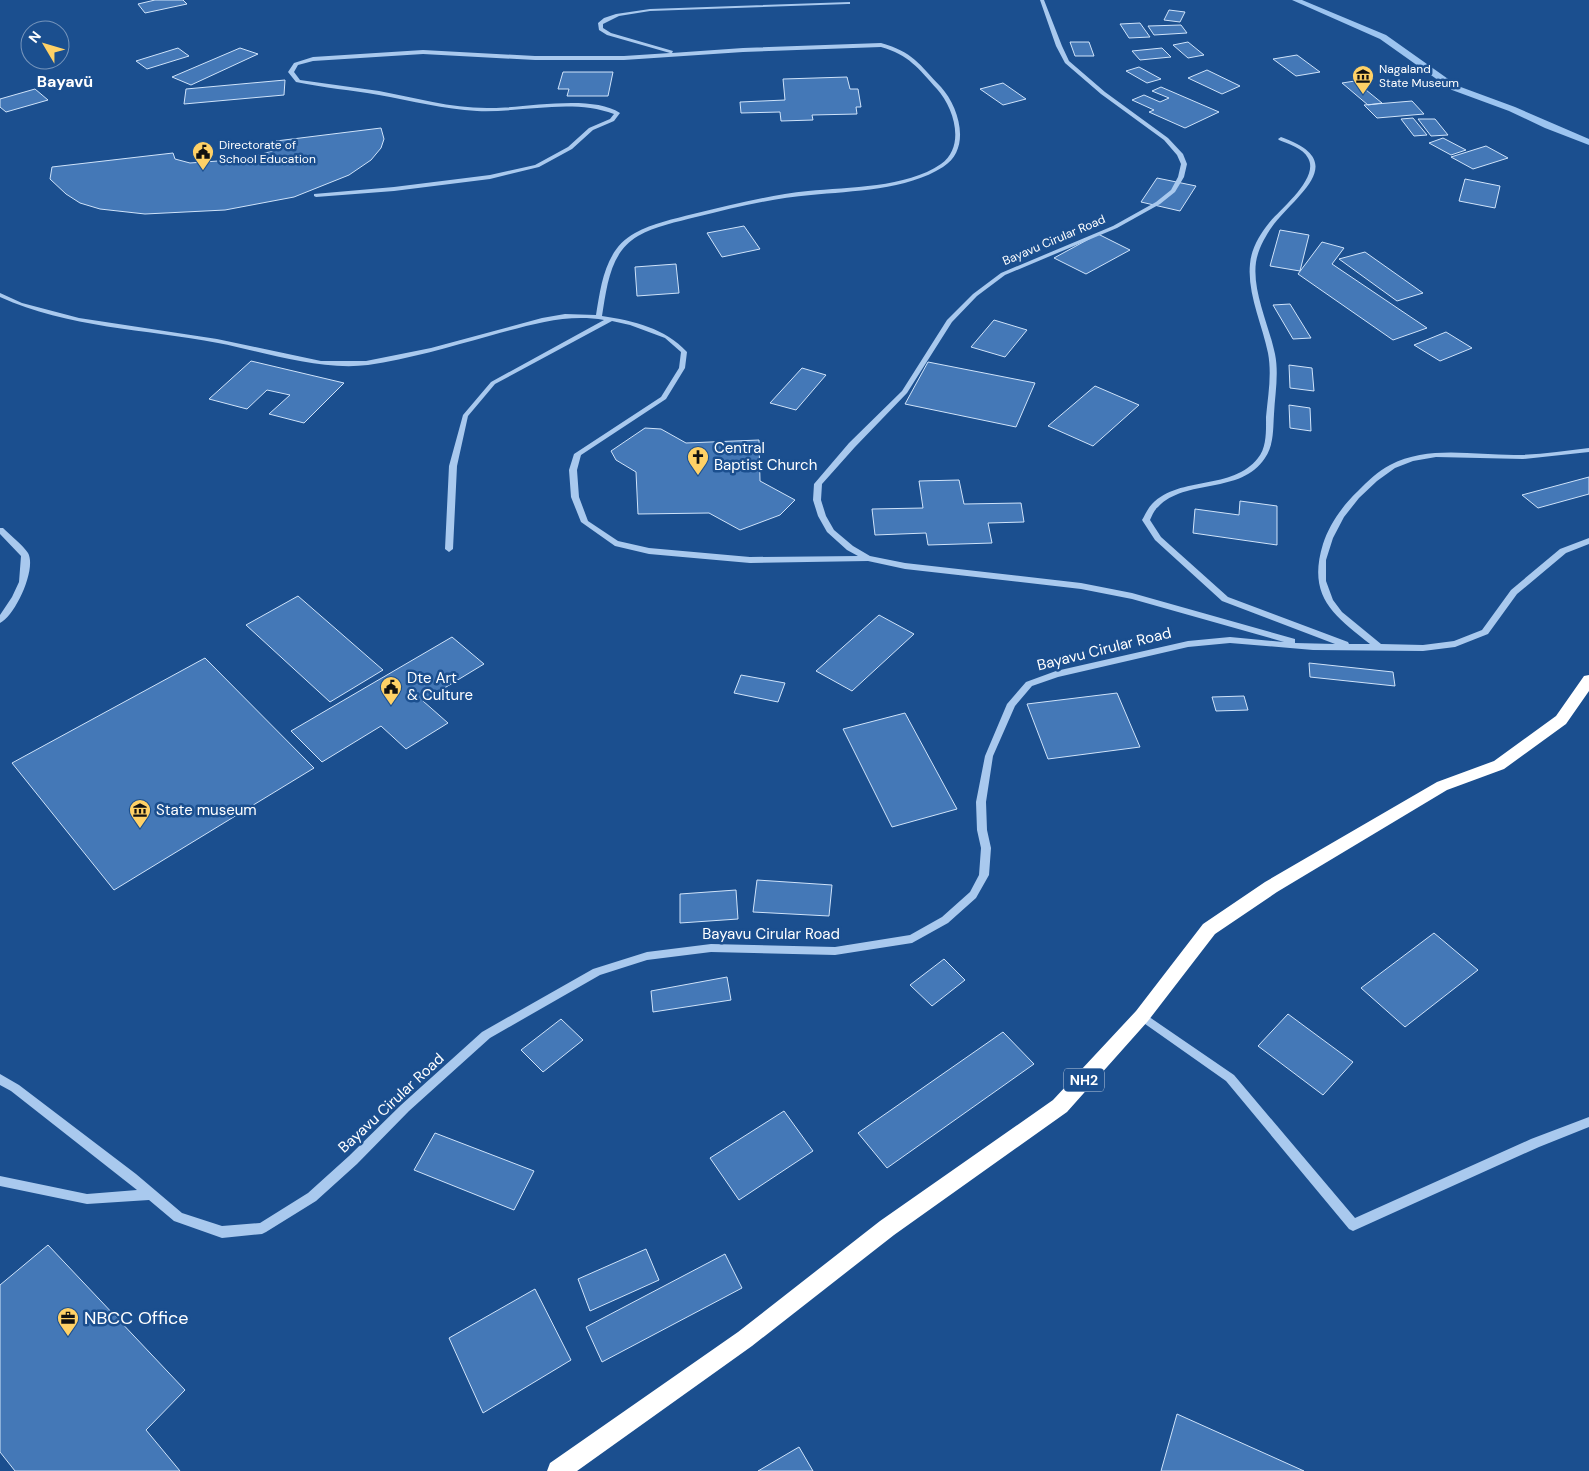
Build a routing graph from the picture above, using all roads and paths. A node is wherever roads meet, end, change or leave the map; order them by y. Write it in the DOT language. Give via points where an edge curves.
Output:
graph roads {
  1 [pos="1042,0"];
  2 [pos="848,3"];
  3 [pos="678,54"];
  4 [pos="1281,139"];
  5 [pos="316,195"];
  6 [pos="0,295"];
  7 [pos="599,317"];
  8 [pos="611,319"];
  9 [pos="1589,450"];
  10 [pos="0,530"];
  11 [pos="1589,541"];
  12 [pos="450,549"];
  13 [pos="868,558"];
  14 [pos="0,620"];
  15 [pos="1313,647"];
  16 [pos="1352,647"];
  17 [pos="1379,647"];
  18 [pos="1589,680"];
  19 [pos="1142,1016"];
  20 [pos="0,1079"];
  21 [pos="1589,1122"];
  22 [pos="0,1180"];
  23 [pos="151,1194"];
  24 [pos="558,1471"];
  1 -- 13 [label="street, Bayavu Cirular Road" via="1067,62 1103,93 1150,126 1180,154 1184,164 1181,177 1173,191 1158,203 1115,228 1004,274 975,295 948,321 905,392 818,484 817,500 831,532"];
  2 -- 3 [label="street" via="650,10 619,14 600,23 601,29 609,34"];
  3 -- 5 [label="street" via="544,58 423,52 322,58 296,64 291,72 298,81 453,108 567,105 601,107 617,113 612,120 591,129 570,148 537,166 490,177"];
  3 -- 7 [label="street" via="882,44 897,48 912,57 944,94 956,118 952,156 922,176 726,208 635,235 621,247 607,270"];
  4 -- 16 [label="street" via="1308,154 1313,161 1311,177 1269,225 1256,249 1253,264 1273,367 1268,439 1262,458 1249,470 1229,480 1174,494 1157,502 1146,520 1150,532 1163,545 1225,599"];
  6 -- 7 [label="street" via="20,304 79,320 342,364 366,363 432,350 542,320 565,316"];
  7 -- 8 [label="street"];
  8 -- 12 [label="street" via="493,383 464,416 453,466"];
  8 -- 13 [label="street" via="632,323 667,337 684,352 682,368 664,398 578,454 573,470 575,497 585,522 615,543 649,551 750,560"];
  9 -- 17 [label="street" via="1550,456 1430,455 1389,468 1373,481 1342,513 1321,556 1322,580 1328,600 1347,621"];
  10 -- 14 [label="street" via="25,555 27,573 19,594"];
  11 -- 17 [label="street, Bayavu Cirular Road" via="1562,550 1514,592 1485,632 1456,644 1423,648"];
  13 -- 15 [label="street, Bayavu Cirular Road" via="905,566 1082,586 1132,596"];
  15 -- 16 [label="street, Bayavu Cirular Road"];
  15 -- 23 [label="street, Bayavu Cirular Road" via="1230,640 1188,644 1056,674 1029,684 1010,704 989,756 982,802 986,848 984,874 972,895 945,920 912,939 835,951 712,948 647,956 597,972 486,1035 312,1197 262,1228 222,1232 178,1217"];
  16 -- 17 [label="street, Bayavu Cirular Road"];
  18 -- 19 [label="highway, NH2" via="1561,720 1499,765 1442,786 1271,887 1210,929"];
  19 -- 21 [label="street" via="1230,1078 1353,1225"];
  19 -- 24 [label="highway, NH2" via="1060,1106 887,1228 745,1339"];
  20 -- 23 [label="street, Bayavu Cirular Road"];
  22 -- 23 [label="street" via="88,1199"];
}
